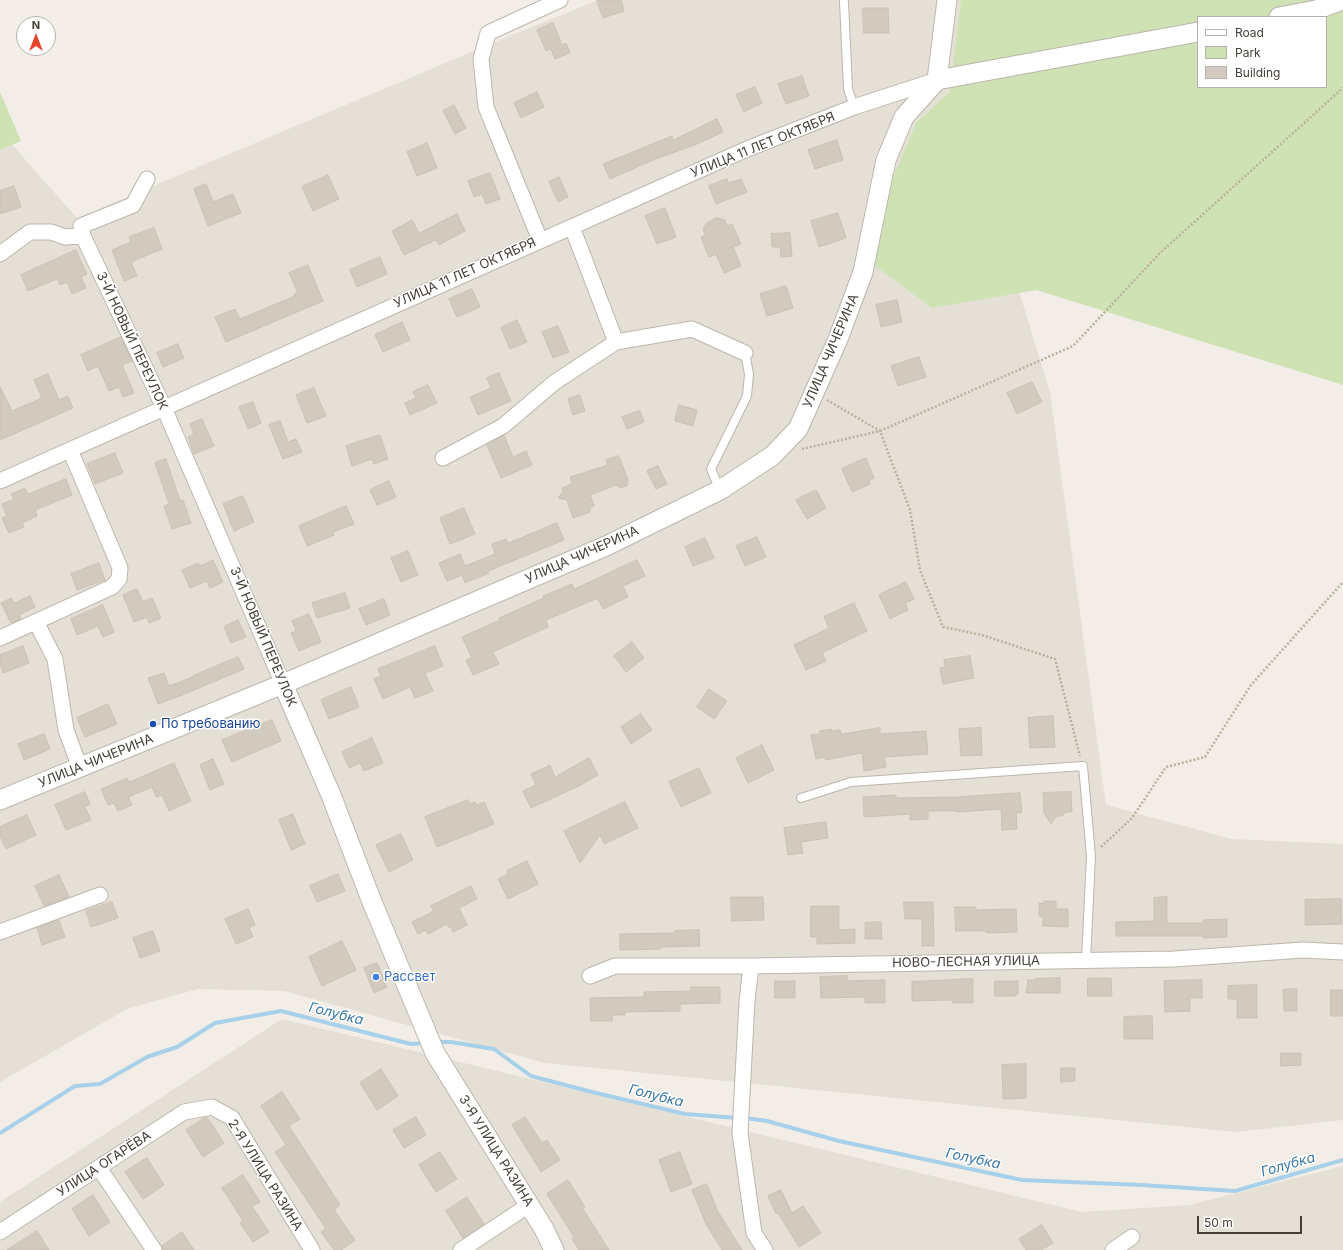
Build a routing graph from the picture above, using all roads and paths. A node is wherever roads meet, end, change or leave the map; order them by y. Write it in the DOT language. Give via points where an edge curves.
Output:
graph roads {
  1 [pos="560,0"];
  2 [pos="947,0"];
  3 [pos="1342,0"];
  4 [pos="844,2"];
  5 [pos="1284,16"];
  6 [pos="1197,32"];
  7 [pos="937,80"];
  8 [pos="1343,88"];
  9 [pos="854,107"];
  10 [pos="146,178"];
  11 [pos="572,227"];
  12 [pos="82,231"];
  13 [pos="540,240"];
  14 [pos="0,254"];
  15 [pos="616,342"];
  16 [pos="745,353"];
  17 [pos="814,393"];
  18 [pos="164,408"];
  19 [pos="880,431"];
  20 [pos="70,450"];
  21 [pos="772,456"];
  22 [pos="443,458"];
  23 [pos="0,481"];
  24 [pos="720,490"];
  25 [pos="1343,582"];
  26 [pos="36,622"];
  27 [pos="0,638"];
  28 [pos="283,684"];
  29 [pos="1082,766"];
  30 [pos="80,768"];
  31 [pos="801,798"];
  32 [pos="0,800"];
  33 [pos="1091,856"];
  34 [pos="100,895"];
  35 [pos="0,932"];
  36 [pos="1343,952"];
  37 [pos="1086,960"];
  38 [pos="751,966"];
  39 [pos="590,976"];
  40 [pos="435,1053"];
  41 [pos="212,1107"];
  42 [pos="99,1168"];
  43 [pos="529,1205"];
  44 [pos="0,1232"];
  45 [pos="1132,1237"];
  46 [pos="154,1250"];
  47 [pos="312,1250"];
  48 [pos="461,1250"];
  49 [pos="554,1250"];
  50 [pos="765,1250"];
  51 [pos="1113,1250"];
  1 -- 13 [label="street" via="488,33 482,59 486,107"];
  2 -- 7 [label="street"];
  3 -- 5 [label="street" via="1316,10"];
  4 -- 9 [label="lane" via="848,89"];
  6 -- 7 [label="street"];
  7 -- 9 [label="street, УЛИЦА 11 ЛЕТ ОКТЯБРЯ"];
  7 -- 17 [label="street, УЛИЦА ЧИЧЕРИНА" via="904,117 886,160 863,272"];
  8 -- 19 [label="path" via="1160,253 1073,346"];
  9 -- 11 [label="street, УЛИЦА 11 ЛЕТ ОКТЯБРЯ" via="747,149"];
  10 -- 12 [label="street" via="133,206"];
  11 -- 13 [label="street, УЛИЦА 11 ЛЕТ ОКТЯБРЯ"];
  11 -- 15 [label="street"];
  12 -- 14 [label="street" via="65,237 51,232 30,232"];
  12 -- 18 [label="street, 3-Й НОВЫЙ ПЕРЕУЛОК"];
  13 -- 18 [label="street, УЛИЦА 11 ЛЕТ ОКТЯБРЯ"];
  15 -- 16 [label="street" via="692,329"];
  15 -- 22 [label="street" via="555,382 503,426"];
  16 -- 24 [label="lane" via="749,374 747,396 711,469"];
  17 -- 19 [label="path"];
  17 -- 21 [label="street, УЛИЦА ЧИЧЕРИНА" via="798,429"];
  18 -- 20 [label="street, УЛИЦА 11 ЛЕТ ОКТЯБРЯ"];
  18 -- 28 [label="street, 3-Й НОВЫЙ ПЕРЕУЛОК"];
  19 -- 21 [label="path"];
  19 -- 29 [label="path" via="910,510 920,570 943,627 982,635 1055,659"];
  20 -- 23 [label="street, УЛИЦА 11 ЛЕТ ОКТЯБРЯ"];
  20 -- 26 [label="street" via="120,568 119,579 112,587"];
  21 -- 24 [label="street, УЛИЦА ЧИЧЕРИНА"];
  24 -- 28 [label="street, УЛИЦА ЧИЧЕРИНА" via="606,546"];
  25 -- 33 [label="path" via="1251,685 1205,757 1166,767 1132,818"];
  26 -- 27 [label="street"];
  26 -- 30 [label="street" via="55,659 66,730"];
  28 -- 30 [label="street, УЛИЦА ЧИЧЕРИНА"];
  28 -- 40 [label="street, 3-Й НОВЫЙ ПЕРЕУЛОК" via="331,795"];
  29 -- 31 [label="lane" via="851,782"];
  29 -- 33 [label="lane"];
  30 -- 32 [label="street, УЛИЦА ЧИЧЕРИНА"];
  33 -- 37 [label="lane"];
  34 -- 35 [label="street"];
  36 -- 37 [label="street, НОВО-ЛЕСНАЯ УЛИЦА" via="1303,950 1174,959"];
  37 -- 38 [label="street, НОВО-ЛЕСНАЯ УЛИЦА"];
  38 -- 39 [label="street, НОВО-ЛЕСНАЯ УЛИЦА" via="615,966"];
  38 -- 50 [label="street" via="740,1133 754,1233"];
  40 -- 43 [label="street, 3-Я УЛИЦА РАЗИНА"];
  41 -- 42 [label="street, УЛИЦА ОГАРЁВА" via="184,1112"];
  41 -- 47 [label="street, 2-Я УЛИЦА РАЗИНА" via="232,1118"];
  42 -- 44 [label="street, УЛИЦА ОГАРЁВА"];
  42 -- 46 [label="street"];
  43 -- 48 [label="street"];
  43 -- 49 [label="street, 3-Я УЛИЦА РАЗИНА"];
  45 -- 51 [label="street"];
}
